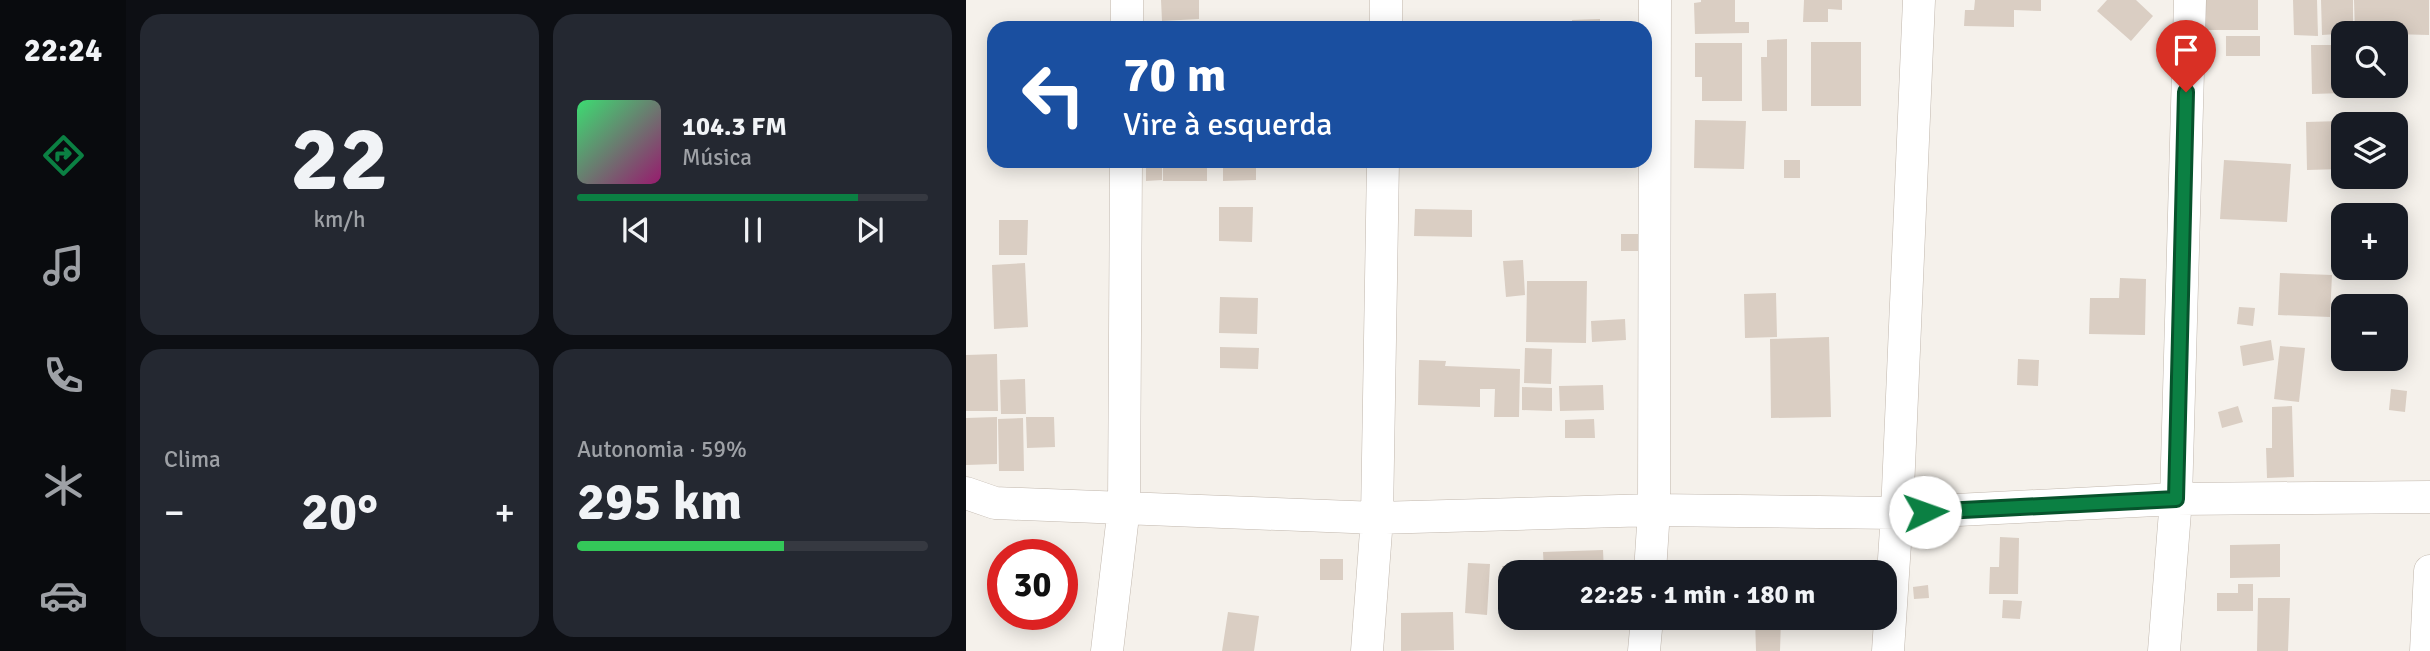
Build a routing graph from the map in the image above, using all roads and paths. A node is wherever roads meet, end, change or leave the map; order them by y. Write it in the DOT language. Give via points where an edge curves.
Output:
graph roads {
  1 [pos="1127,0"];
  2 [pos="1386,0"];
  3 [pos="1655,0"];
  4 [pos="1919,0"];
  5 [pos="2190,0"];
  6 [pos="1127,21"];
  7 [pos="1386,21"];
  8 [pos="1126,168"];
  9 [pos="1384,168"];
  10 [pos="966,493"];
  11 [pos="2430,497"];
  12 [pos="2176,499"];
  13 [pos="1124,507"];
  14 [pos="1654,509"];
  15 [pos="1897,513"];
  16 [pos="1377,518"];
  17 [pos="1651,560"];
  18 [pos="2430,572"];
  19 [pos="1646,630"];
  20 [pos="1107,651"];
  21 [pos="1367,651"];
  22 [pos="1644,651"];
  23 [pos="1888,651"];
  24 [pos="2164,651"];
  25 [pos="2426,651"];
  1 -- 6 [label="street"];
  2 -- 7 [label="street"];
  3 -- 14 [label="street"];
  4 -- 15 [label="street"];
  5 -- 12 [label="street"];
  8 -- 13 [label="street"];
  9 -- 16 [label="street"];
  10 -- 13 [label="street" via="995,503"];
  11 -- 12 [label="street"];
  12 -- 15 [label="street"];
  12 -- 24 [label="street"];
  13 -- 16 [label="street"];
  13 -- 20 [label="street"];
  14 -- 15 [label="street"];
  14 -- 16 [label="street"];
  14 -- 17 [label="street"];
  15 -- 23 [label="street"];
  16 -- 21 [label="street"];
  18 -- 25 [label="street"];
  19 -- 22 [label="street"];
}
